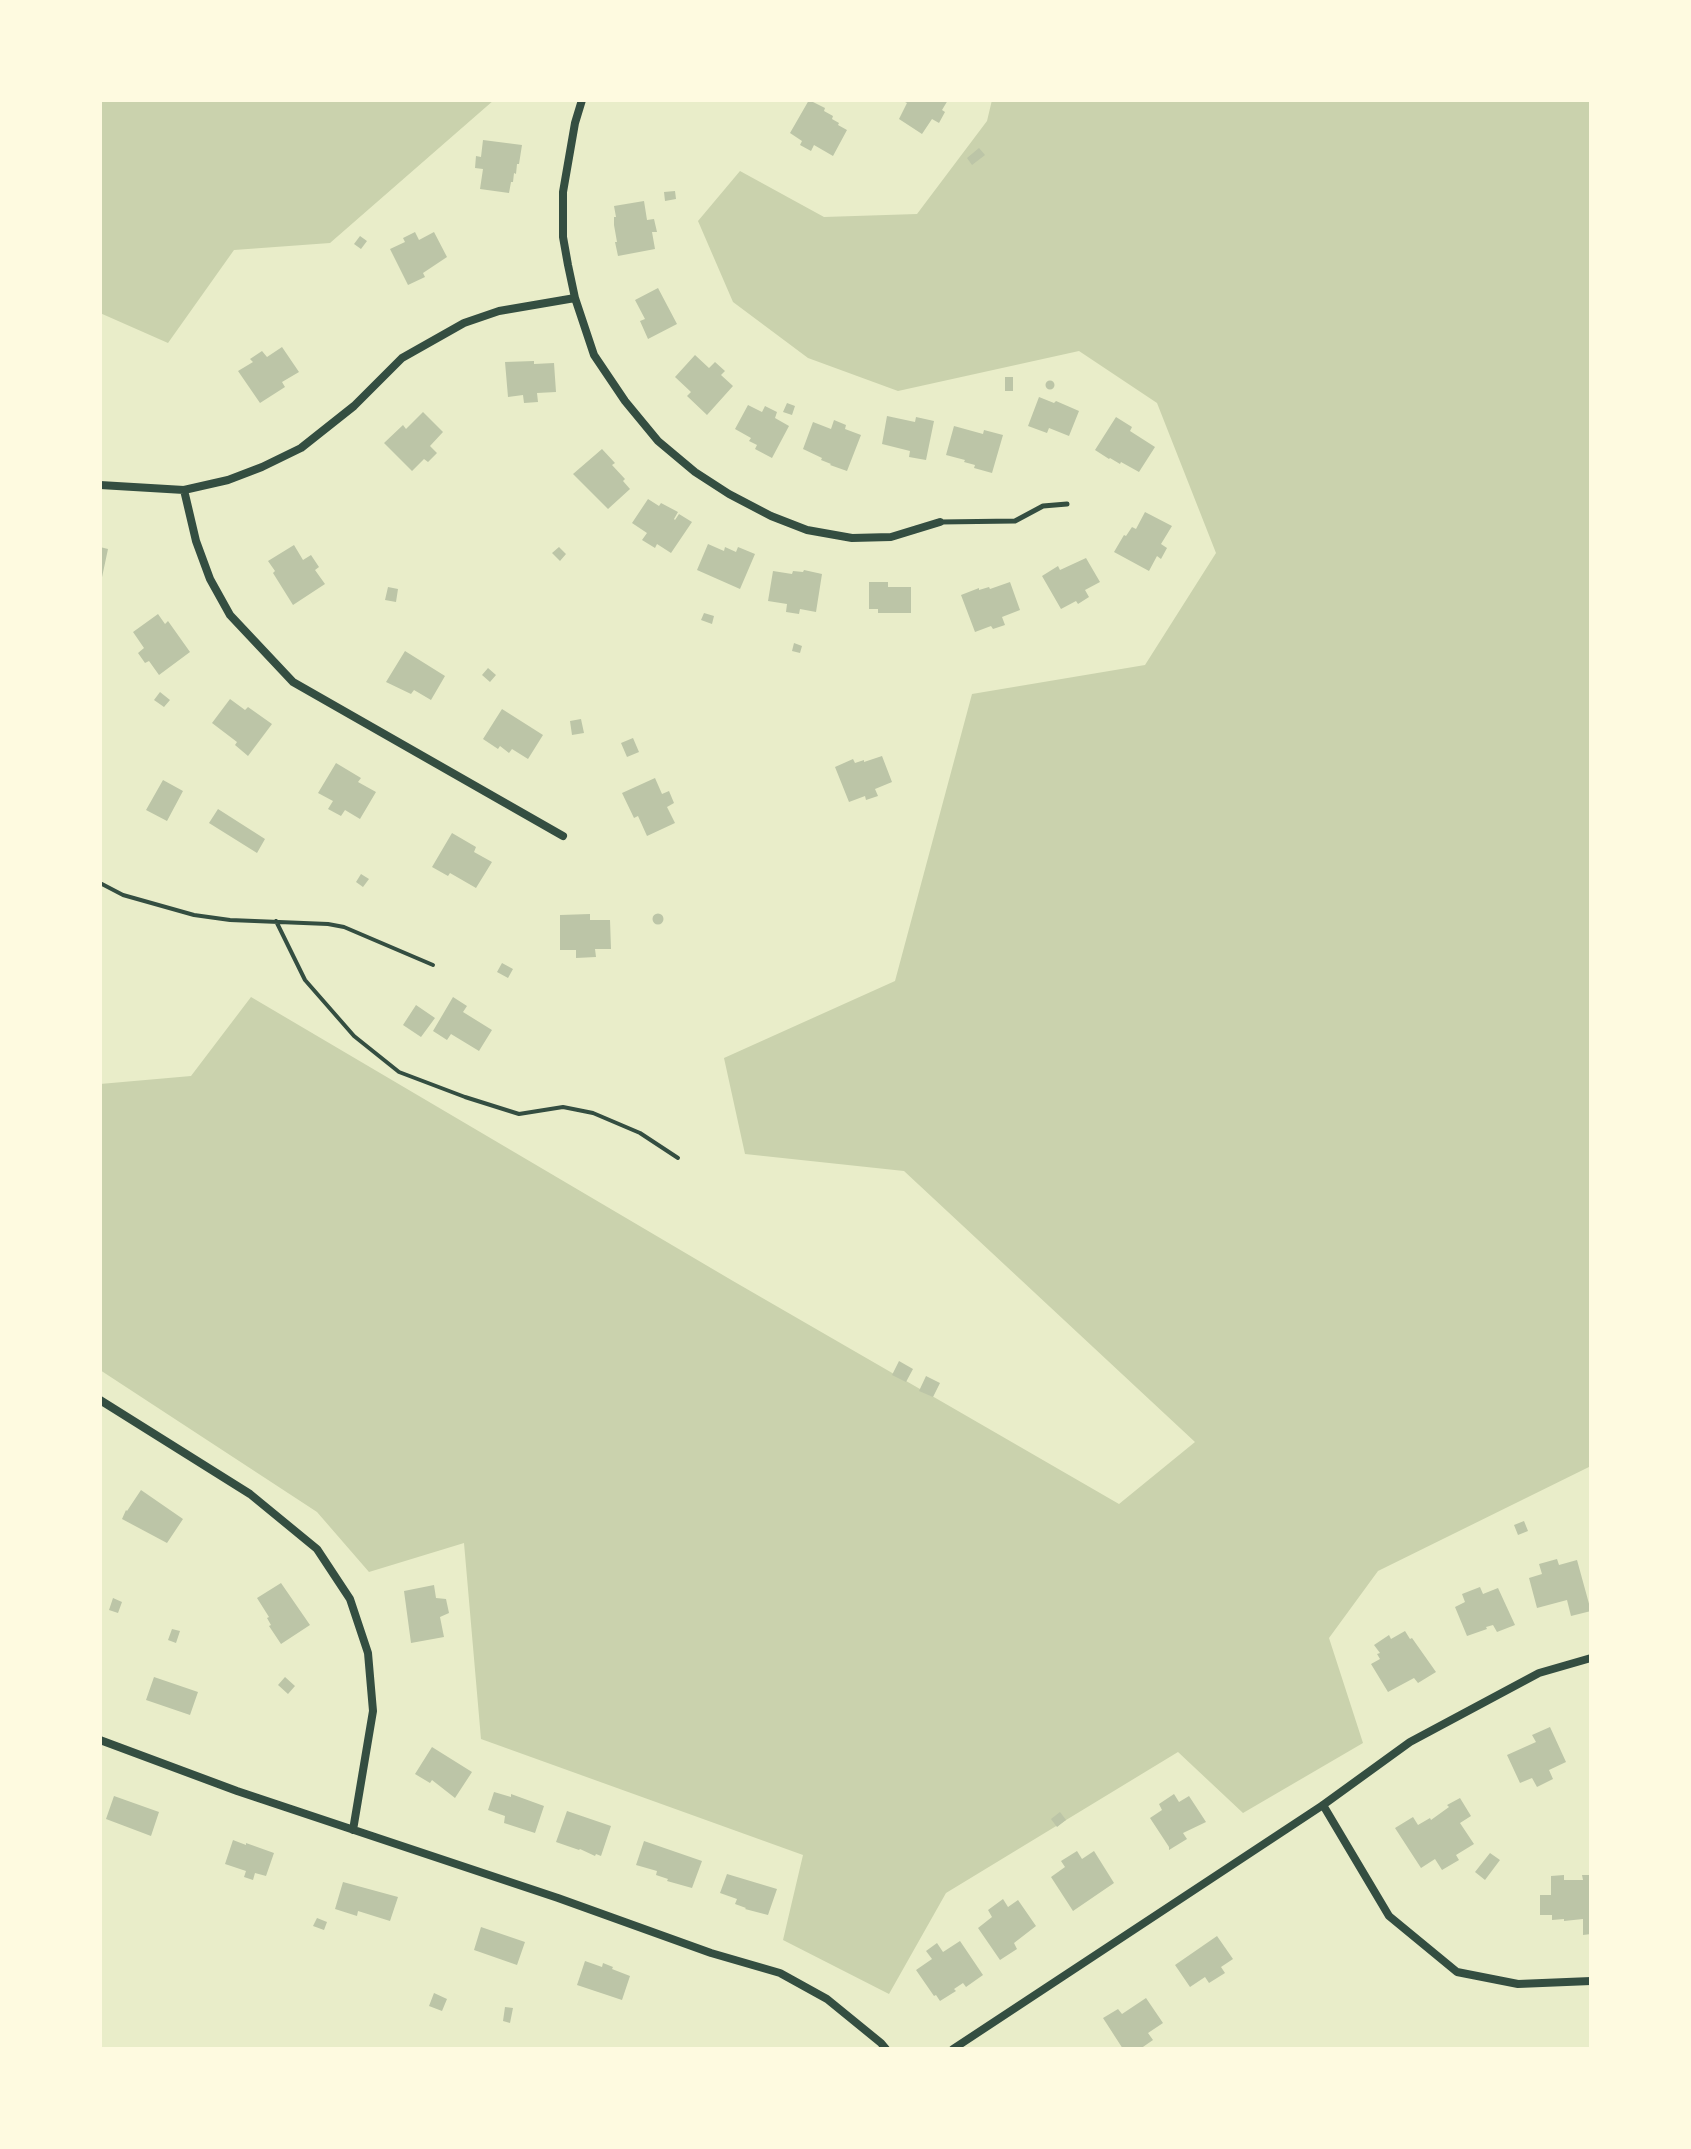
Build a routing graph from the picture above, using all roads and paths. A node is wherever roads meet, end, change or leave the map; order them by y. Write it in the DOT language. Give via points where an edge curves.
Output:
graph roads {
  1 [pos="582,100"];
  2 [pos="575,298"];
  3 [pos="100,485"];
  4 [pos="184,490"];
  5 [pos="1067,504"];
  6 [pos="940,522"];
  7 [pos="563,836"];
  8 [pos="100,883"];
  9 [pos="276,921"];
  10 [pos="433,965"];
  11 [pos="678,1158"];
  12 [pos="100,1400"];
  13 [pos="1591,1658"];
  14 [pos="100,1740"];
  15 [pos="1323,1805"];
  16 [pos="353,1830"];
  17 [pos="1591,1981"];
  18 [pos="886,2049"];
  19 [pos="953,2049"];
  1 -- 2 [label="street" via="563,192 563,237"];
  2 -- 4 [label="street" via="499,311 464,323 402,358 301,448 228,480"];
  2 -- 6 [label="street" via="594,355 625,401 658,441 729,494 807,530 852,538 891,537"];
  3 -- 4 [label="street"];
  4 -- 7 [label="street" via="196,541 230,615 293,682"];
  5 -- 6 [label="lane" via="1043,506 1015,521"];
  8 -- 9 [label="path" via="194,915"];
  9 -- 10 [label="path" via="344,927"];
  9 -- 11 [label="path" via="305,980 354,1036 399,1072 519,1114 563,1107 593,1113 640,1133"];
  12 -- 16 [label="street" via="250,1494 317,1549 350,1599 368,1653 373,1711"];
  13 -- 15 [label="street" via="1539,1673 1410,1742"];
  14 -- 16 [label="street"];
  15 -- 17 [label="street" via="1389,1916 1457,1972 1518,1984"];
  15 -- 19 [label="street"];
  16 -- 18 [label="street" via="780,1973 827,1999"];
}
